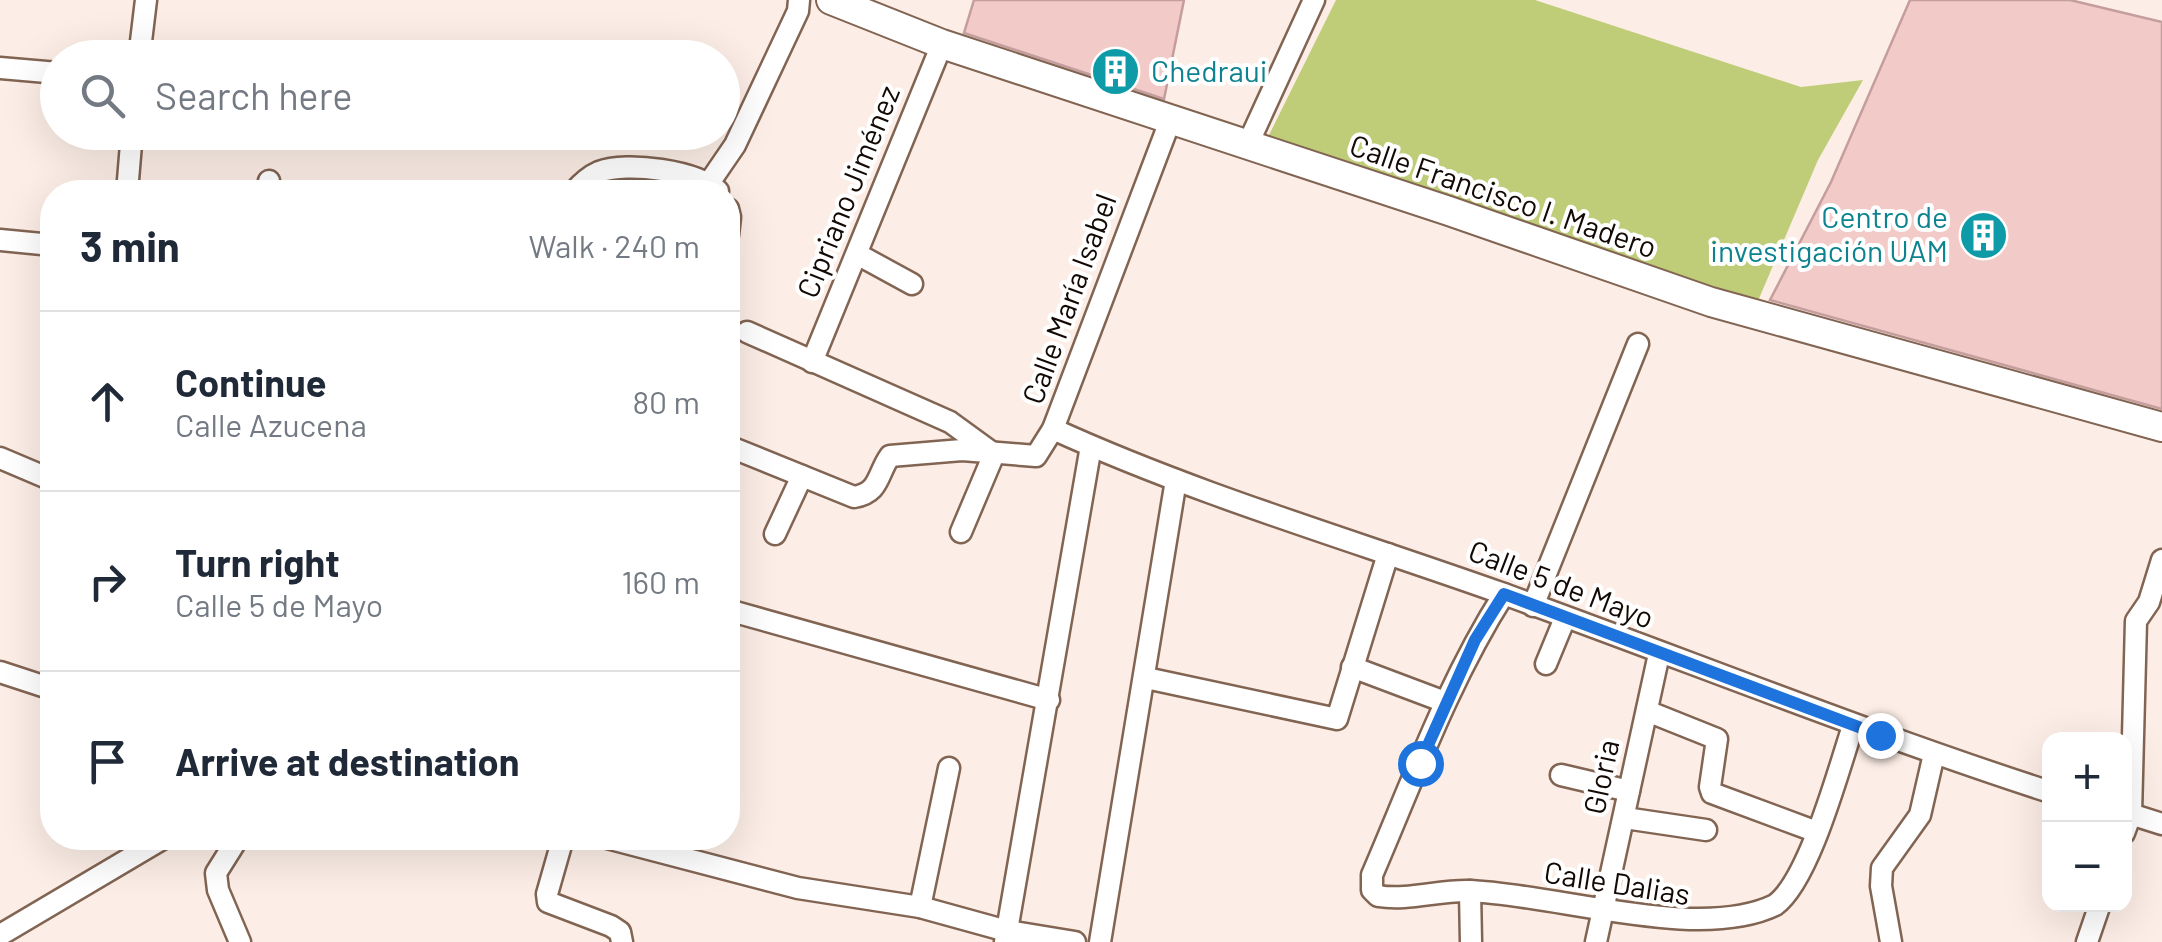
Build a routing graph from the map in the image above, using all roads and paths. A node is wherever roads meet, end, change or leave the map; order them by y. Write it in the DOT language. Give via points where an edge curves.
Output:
graph roads {
  1 [pos="146,0"];
  2 [pos="800,0"];
  3 [pos="831,0"];
  4 [pos="1314,0"];
  5 [pos="142,40"];
  6 [pos="942,44"];
  7 [pos="0,68"];
  8 [pos="40,71"];
  9 [pos="1170,120"];
  10 [pos="740,134"];
  11 [pos="1247,146"];
  12 [pos="130,150"];
  13 [pos="733,150"];
  14 [pos="128,180"];
  15 [pos="590,180"];
  16 [pos="698,180"];
  17 [pos="718,180"];
  18 [pos="0,240"];
  19 [pos="40,244"];
  20 [pos="857,254"];
  21 [pos="912,284"];
  22 [pos="747,332"];
  23 [pos="1638,344"];
  24 [pos="812,362"];
  25 [pos="2162,427"];
  26 [pos="1054,429"];
  27 [pos="1091,446"];
  28 [pos="740,451"];
  29 [pos="994,454"];
  30 [pos="0,458"];
  31 [pos="40,475"];
  32 [pos="802,476"];
  33 [pos="1176,480"];
  34 [pos="961,532"];
  35 [pos="775,534"];
  36 [pos="1388,554"];
  37 [pos="2162,560"];
  38 [pos="1504,594"];
  39 [pos="2156,605"];
  40 [pos="1534,606"];
  41 [pos="740,613"];
  42 [pos="1565,618"];
  43 [pos="1658,654"];
  44 [pos="1546,664"];
  45 [pos="1352,668"];
  46 [pos="0,672"];
  47 [pos="1146,678"];
  48 [pos="40,685"];
  49 [pos="1049,700"];
  50 [pos="1445,702"];
  51 [pos="1648,711"];
  52 [pos="1853,726"];
  53 [pos="2131,732"];
  54 [pos="1934,754"];
  55 [pos="948,768"];
  56 [pos="1561,775"];
  57 [pos="2042,789"];
  58 [pos="1630,791"];
  59 [pos="1624,818"];
  60 [pos="2132,821"];
  61 [pos="2162,824"];
  62 [pos="1706,830"];
  63 [pos="1817,832"];
  64 [pos="144,850"];
  65 [pos="230,850"];
  66 [pos="560,850"];
  67 [pos="653,850"];
  68 [pos="1470,891"];
  69 [pos="920,907"];
  70 [pos="1602,912"];
  71 [pos="2097,912"];
  72 [pos="0,934"];
  73 [pos="1006,937"];
  74 [pos="240,942"];
  75 [pos="622,942"];
  76 [pos="1075,942"];
  77 [pos="1100,942"];
  78 [pos="1472,942"];
  79 [pos="1596,942"];
  80 [pos="1892,942"];
  81 [pos="2087,942"];
  1 -- 5 [label="street"];
  2 -- 10 [label="street"];
  3 -- 6 [label="main road, Calle Francisco I. Madero"];
  4 -- 11 [label="street"];
  6 -- 9 [label="main road, Calle Francisco I. Madero"];
  6 -- 20 [label="street, Cipriano Jiménez"];
  7 -- 8 [label="street"];
  9 -- 11 [label="main road, Calle Francisco I. Madero"];
  9 -- 26 [label="street, Calle María Isabel"];
  11 -- 25 [label="main road, Calle Francisco I. Madero" via="1711,302"];
  12 -- 14 [label="street"];
  13 -- 17 [label="street"];
  15 -- 16 [label="street" via="600,172 634,168"];
  18 -- 19 [label="street"];
  20 -- 21 [label="street"];
  20 -- 24 [label="street, Cipriano Jiménez"];
  22 -- 24 [label="street"];
  23 -- 40 [label="street"];
  24 -- 29 [label="street" via="950,422"];
  26 -- 27 [label="street, Calle 5 de Mayo"];
  26 -- 29 [label="street, Calle María Isabel" via="1036,456"];
  27 -- 33 [label="street, Calle 5 de Mayo"];
  27 -- 49 [label="street"];
  28 -- 32 [label="street"];
  29 -- 32 [label="street" via="890,456 876,487 854,497"];
  29 -- 34 [label="street"];
  30 -- 31 [label="street"];
  32 -- 35 [label="street"];
  33 -- 36 [label="street, Calle 5 de Mayo"];
  33 -- 47 [label="street"];
  36 -- 38 [label="street, Calle 5 de Mayo"];
  36 -- 45 [label="street"];
  37 -- 39 [label="street"];
  38 -- 40 [label="street, Calle 5 de Mayo"];
  38 -- 50 [label="street"];
  39 -- 53 [label="street" via="2136,621"];
  40 -- 42 [label="street, Calle 5 de Mayo"];
  41 -- 49 [label="street"];
  42 -- 43 [label="street, Calle 5 de Mayo"];
  42 -- 44 [label="street"];
  43 -- 51 [label="street, Gloria"];
  43 -- 52 [label="street, Calle 5 de Mayo"];
  45 -- 47 [label="street" via="1337,719"];
  45 -- 50 [label="street"];
  46 -- 48 [label="street"];
  47 -- 77 [label="street"];
  49 -- 73 [label="street"];
  50 -- 68 [label="street, Calle Dalias" via="1372,876 1372,890 1388,898"];
  51 -- 58 [label="street, Gloria"];
  51 -- 63 [label="street" via="1716,738 1712,793"];
  52 -- 54 [label="street, Calle 5 de Mayo"];
  52 -- 63 [label="street, Calle Dalias"];
  54 -- 57 [label="street, Calle 5 de Mayo"];
  54 -- 80 [label="street" via="1920,815 1882,868"];
  55 -- 69 [label="street"];
  56 -- 58 [label="street"];
  58 -- 59 [label="street, Gloria"];
  59 -- 62 [label="street"];
  59 -- 70 [label="street, Gloria"];
  60 -- 61 [label="street"];
  63 -- 70 [label="street, Calle Dalias" via="1793,885 1777,904 1750,918 1707,927"];
  64 -- 72 [label="street"];
  65 -- 74 [label="street" via="216,873"];
  66 -- 75 [label="street" via="548,902 611,926"];
  67 -- 69 [label="street" via="798,888"];
  68 -- 70 [label="street, Calle Dalias"];
  68 -- 78 [label="street"];
  69 -- 73 [label="street"];
  70 -- 79 [label="street, Gloria"];
  71 -- 81 [label="street"];
  73 -- 76 [label="street"];
}
